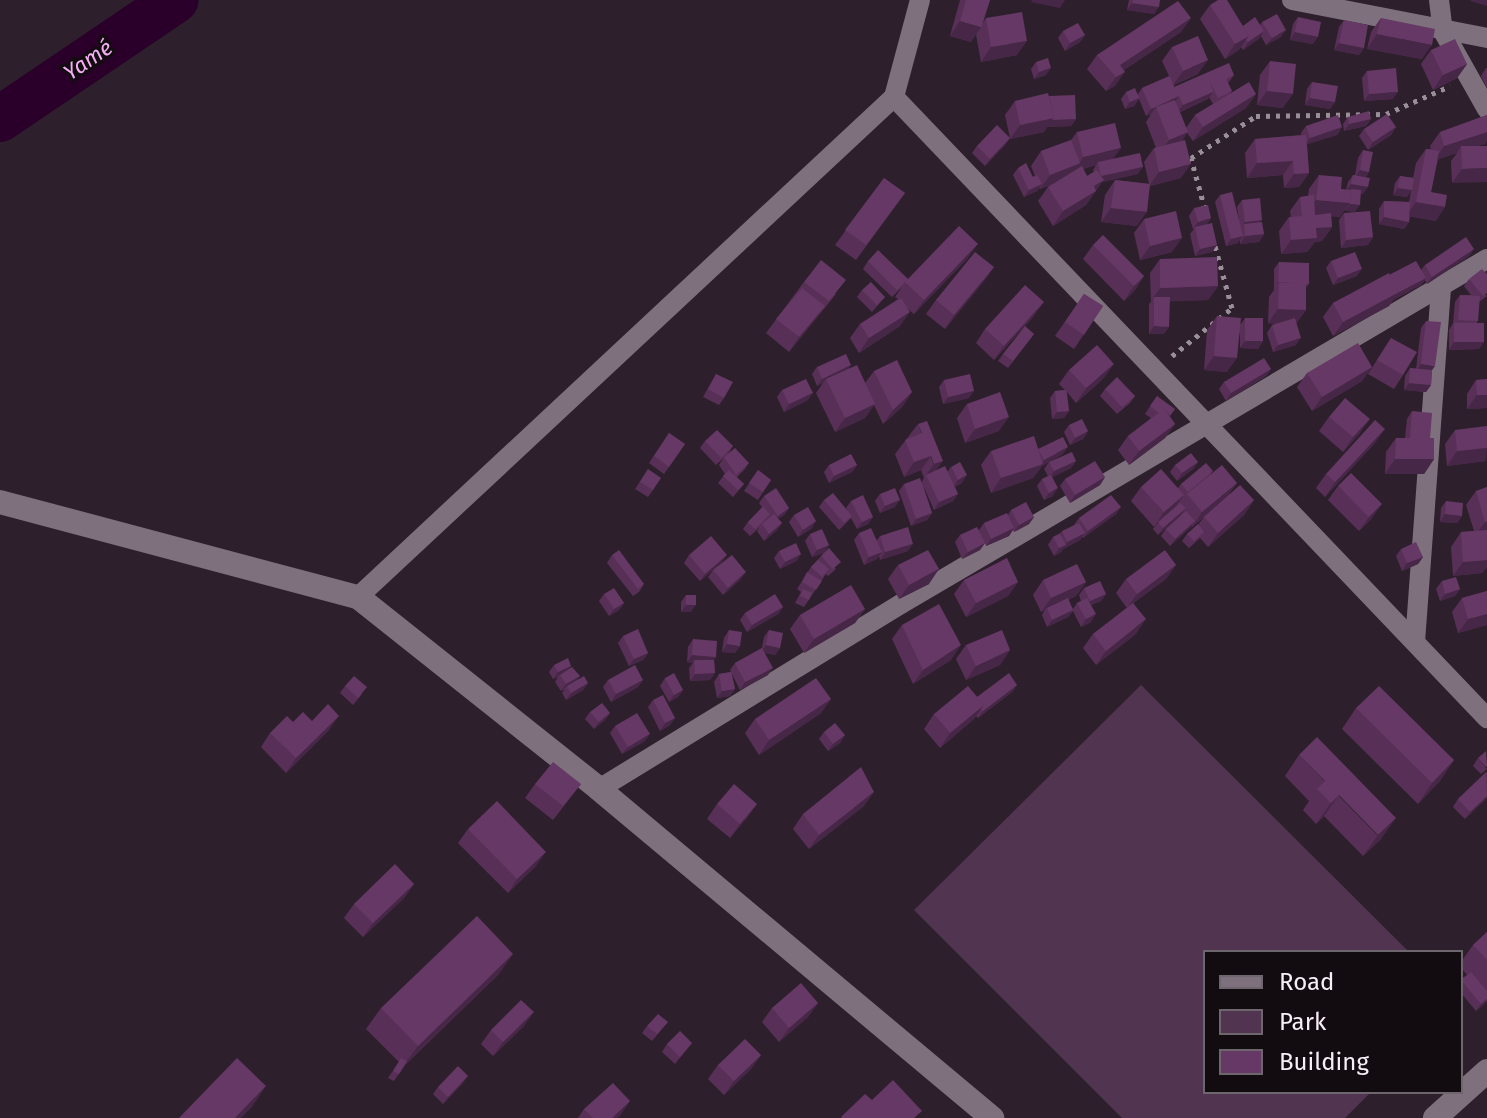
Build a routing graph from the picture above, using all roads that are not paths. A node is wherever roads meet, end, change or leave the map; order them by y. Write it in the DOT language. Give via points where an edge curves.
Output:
graph roads {
  1 [pos="920,0"];
  2 [pos="1292,0"];
  3 [pos="1439,0"];
  4 [pos="1443,31"];
  5 [pos="1487,38"];
  6 [pos="894,97"];
  7 [pos="1487,109"];
  8 [pos="1487,259"];
  9 [pos="1441,287"];
  10 [pos="1208,427"];
  11 [pos="0,502"];
  12 [pos="358,597"];
  13 [pos="1415,642"];
  14 [pos="1487,718"];
  15 [pos="599,789"];
  16 [pos="1487,1071"];
  17 [pos="1463,1093"];
  18 [pos="1462,1094"];
  19 [pos="992,1118"];
  20 [pos="1435,1118"];
  1 -- 6 [label="street"];
  2 -- 4 [label="street"];
  3 -- 4 [label="street"];
  4 -- 5 [label="street"];
  4 -- 7 [label="street"];
  6 -- 10 [label="street"];
  6 -- 12 [label="street"];
  8 -- 9 [label="street"];
  9 -- 10 [label="street"];
  9 -- 13 [label="street"];
  10 -- 13 [label="street"];
  10 -- 15 [label="street" via="901,604"];
  11 -- 12 [label="street"];
  12 -- 15 [label="street"];
  13 -- 14 [label="street"];
  15 -- 19 [label="street"];
  16 -- 17 [label="street"];
  18 -- 20 [label="street"];
}
